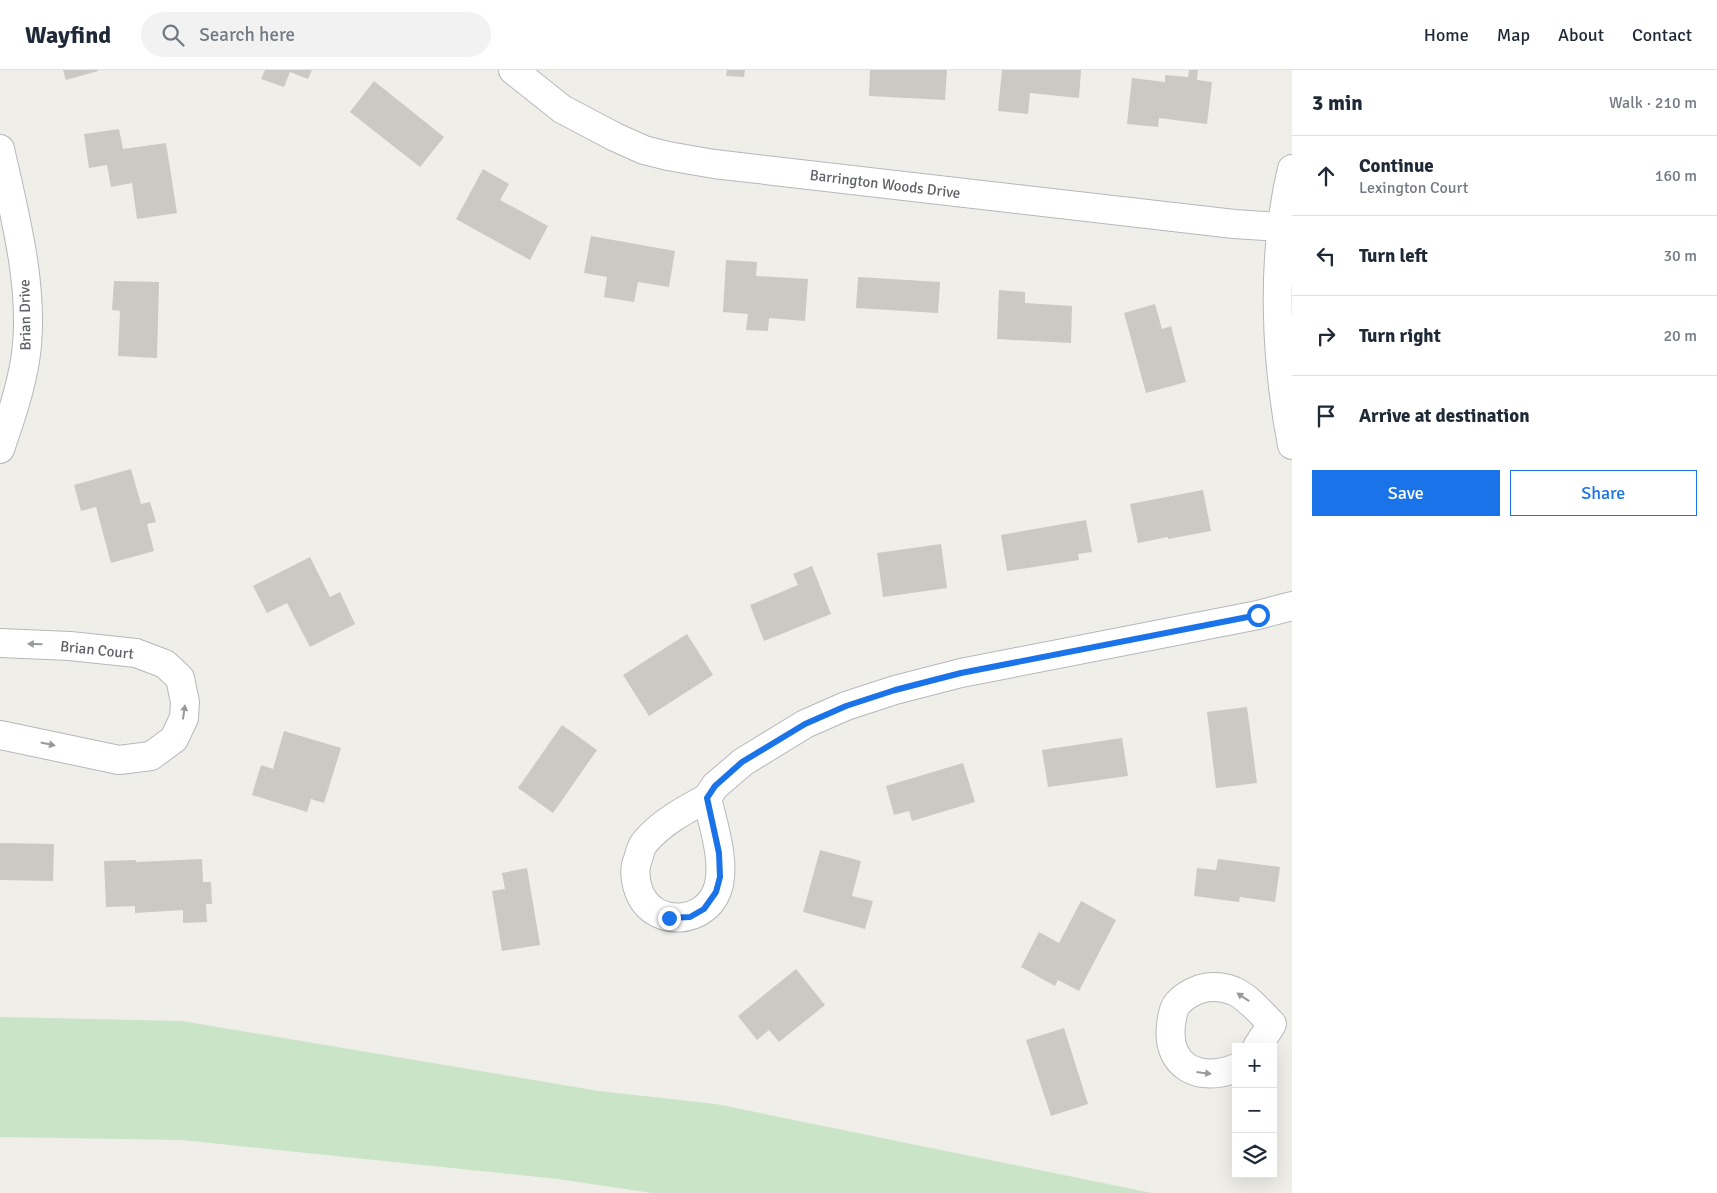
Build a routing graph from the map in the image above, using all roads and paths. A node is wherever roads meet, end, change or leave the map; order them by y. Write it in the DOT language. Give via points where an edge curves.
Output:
graph roads {
  1 [pos="513,70"];
  2 [pos="0,149"];
  3 [pos="1292,169"];
  4 [pos="1281,227"];
  5 [pos="1292,445"];
  6 [pos="0,449"];
  7 [pos="1292,606"];
  8 [pos="0,643"];
  9 [pos="0,735"];
  10 [pos="707,798"];
  11 [pos="1282,1022"];
  12 [pos="1261,1043"];
  13 [pos="1232,1070"];
  1 -- 4 [label="street, Barrington Woods Drive" via="562,109 644,150 668,156 714,164"];
  2 -- 6 [label="street, Brian Drive" via="27,290 28,323 17,397"];
  3 -- 4 [label="street"];
  4 -- 5 [label="street" via="1278,290 1282,386"];
  7 -- 10 [label="street" via="961,673 846,706 805,724 742,762 715,786"];
  9 -- 8 [label="street, Brian Court, one-way" via="119,760 151,756 174,739 184,718 185,702 180,678 165,664 136,653"];
  11 -- 12 [label="street"];
  11 -- 13 [label="street, one-way" via="1235,992 1222,988 1206,987 1190,993 1177,1004 1170,1031 1176,1058 1201,1074"];
}
